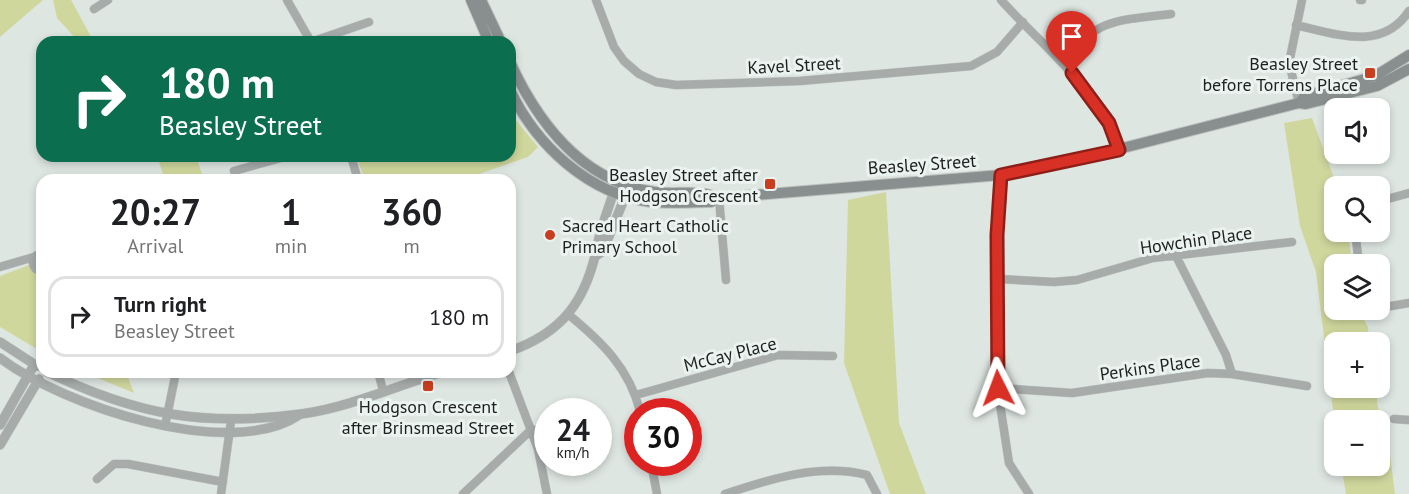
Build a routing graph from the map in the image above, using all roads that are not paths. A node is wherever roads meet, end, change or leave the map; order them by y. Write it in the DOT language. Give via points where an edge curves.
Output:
graph roads {
  1 [pos="108,0"];
  2 [pos="287,0"];
  3 [pos="471,0"];
  4 [pos="481,0"];
  5 [pos="596,0"];
  6 [pos="1001,0"];
  7 [pos="1302,0"];
  8 [pos="94,9"];
  9 [pos="1409,11"];
  10 [pos="1171,14"];
  11 [pos="369,22"];
  12 [pos="1023,22"];
  13 [pos="1296,25"];
  14 [pos="308,36"];
  15 [pos="328,36"];
  16 [pos="486,36"];
  17 [pos="498,36"];
  18 [pos="1409,55"];
  19 [pos="1062,59"];
  20 [pos="1409,69"];
  21 [pos="516,74"];
  22 [pos="516,100"];
  23 [pos="1299,103"];
  24 [pos="1119,150"];
  25 [pos="266,162"];
  26 [pos="234,171"];
  27 [pos="1001,175"];
  28 [pos="616,186"];
  29 [pos="627,190"];
  30 [pos="1409,193"];
  31 [pos="719,198"];
  32 [pos="1390,198"];
  33 [pos="1292,242"];
  34 [pos="34,256"];
  35 [pos="596,256"];
  36 [pos="1176,256"];
  37 [pos="0,267"];
  38 [pos="36,268"];
  39 [pos="999,279"];
  40 [pos="726,280"];
  41 [pos="1409,303"];
  42 [pos="1390,306"];
  43 [pos="568,315"];
  44 [pos="0,342"];
  45 [pos="516,348"];
  46 [pos="833,356"];
  47 [pos="0,358"];
  48 [pos="36,365"];
  49 [pos="36,372"];
  50 [pos="1232,374"];
  51 [pos="27,377"];
  52 [pos="39,378"];
  53 [pos="62,378"];
  54 [pos="175,378"];
  55 [pos="380,378"];
  56 [pos="422,378"];
  57 [pos="511,378"];
  58 [pos="38,382"];
  59 [pos="1307,386"];
  60 [pos="998,388"];
  61 [pos="383,390"];
  62 [pos="636,395"];
  63 [pos="637,398"];
  64 [pos="167,414"];
  65 [pos="301,414"];
  66 [pos="1394,418"];
  67 [pos="1409,420"];
  68 [pos="231,421"];
  69 [pos="0,425"];
  70 [pos="165,426"];
  71 [pos="532,429"];
  72 [pos="230,433"];
  73 [pos="0,445"];
  74 [pos="654,476"];
  75 [pos="97,479"];
  76 [pos="223,482"];
  77 [pos="221,494"];
  78 [pos="463,494"];
  79 [pos="547,494"];
  80 [pos="657,494"];
  81 [pos="725,494"];
  82 [pos="877,494"];
  83 [pos="1029,494"];
  1 -- 8 [label="street"];
  2 -- 14 [label="street"];
  3 -- 16 [label="main road"];
  4 -- 17 [label="main road"];
  5 -- 12 [label="street, Kavel Street" via="624,62 656,82 676,85 800,81 971,66 997,52"];
  6 -- 12 [label="street"];
  7 -- 13 [label="street"];
  9 -- 13 [label="street" via="1393,29 1368,38"];
  10 -- 19 [label="street" via="1102,25"];
  11 -- 15 [label="street"];
  12 -- 19 [label="street"];
  13 -- 23 [label="street" via="1289,63"];
  18 -- 23 [label="main road, Beasley Street" via="1375,76 1305,96"];
  19 -- 24 [label="street" via="1109,123"];
  20 -- 23 [label="main road, Beasley Street" via="1374,87"];
  21 -- 28 [label="main road, Beasley Street" via="549,130"];
  22 -- 28 [label="main road, Beasley Street" via="533,130 562,160 583,176"];
  23 -- 24 [label="main road, Beasley Street"];
  24 -- 27 [label="main road, Beasley Street"];
  25 -- 26 [label="street"];
  27 -- 31 [label="main road, Beasley Street"];
  27 -- 39 [label="street"];
  28 -- 29 [label="main road, Beasley Street"];
  28 -- 35 [label="street"];
  29 -- 31 [label="main road, Beasley Street" via="710,194"];
  29 -- 35 [label="street" via="603,250"];
  30 -- 32 [label="street"];
  31 -- 40 [label="street"];
  33 -- 36 [label="street, Howchin Place"];
  34 -- 37 [label="street"];
  34 -- 38 [label="street"];
  35 -- 43 [label="street"];
  36 -- 39 [label="street, Howchin Place" via="1153,258 1077,280"];
  36 -- 50 [label="street"];
  39 -- 60 [label="street"];
  41 -- 42 [label="street"];
  43 -- 45 [label="street" via="542,337"];
  43 -- 62 [label="street" via="606,346"];
  44 -- 48 [label="street"];
  46 -- 62 [label="street, McCay Place" via="778,355"];
  47 -- 51 [label="street"];
  49 -- 51 [label="street"];
  50 -- 59 [label="street, Perkins Place"];
  50 -- 60 [label="street, Perkins Place" via="1208,372 1072,393"];
  51 -- 58 [label="street"];
  51 -- 69 [label="street"];
  52 -- 58 [label="street"];
  53 -- 64 [label="street" via="109,399"];
  54 -- 64 [label="street"];
  55 -- 61 [label="street"];
  56 -- 61 [label="street"];
  57 -- 71 [label="street"];
  58 -- 70 [label="street" via="105,411"];
  58 -- 73 [label="street"];
  60 -- 83 [label="street" via="1010,464"];
  61 -- 65 [label="street"];
  62 -- 63 [label="street"];
  64 -- 68 [label="street"];
  64 -- 70 [label="street"];
  65 -- 68 [label="street"];
  65 -- 72 [label="street" via="287,424"];
  66 -- 67 [label="street"];
  68 -- 72 [label="street"];
  70 -- 72 [label="street"];
  71 -- 78 [label="street"];
  71 -- 79 [label="street"];
  72 -- 76 [label="street"];
  74 -- 80 [label="street"];
  75 -- 76 [label="street" via="114,464 128,464"];
  76 -- 77 [label="street"];
  81 -- 82 [label="street" via="803,472 832,471 867,475"];
}
